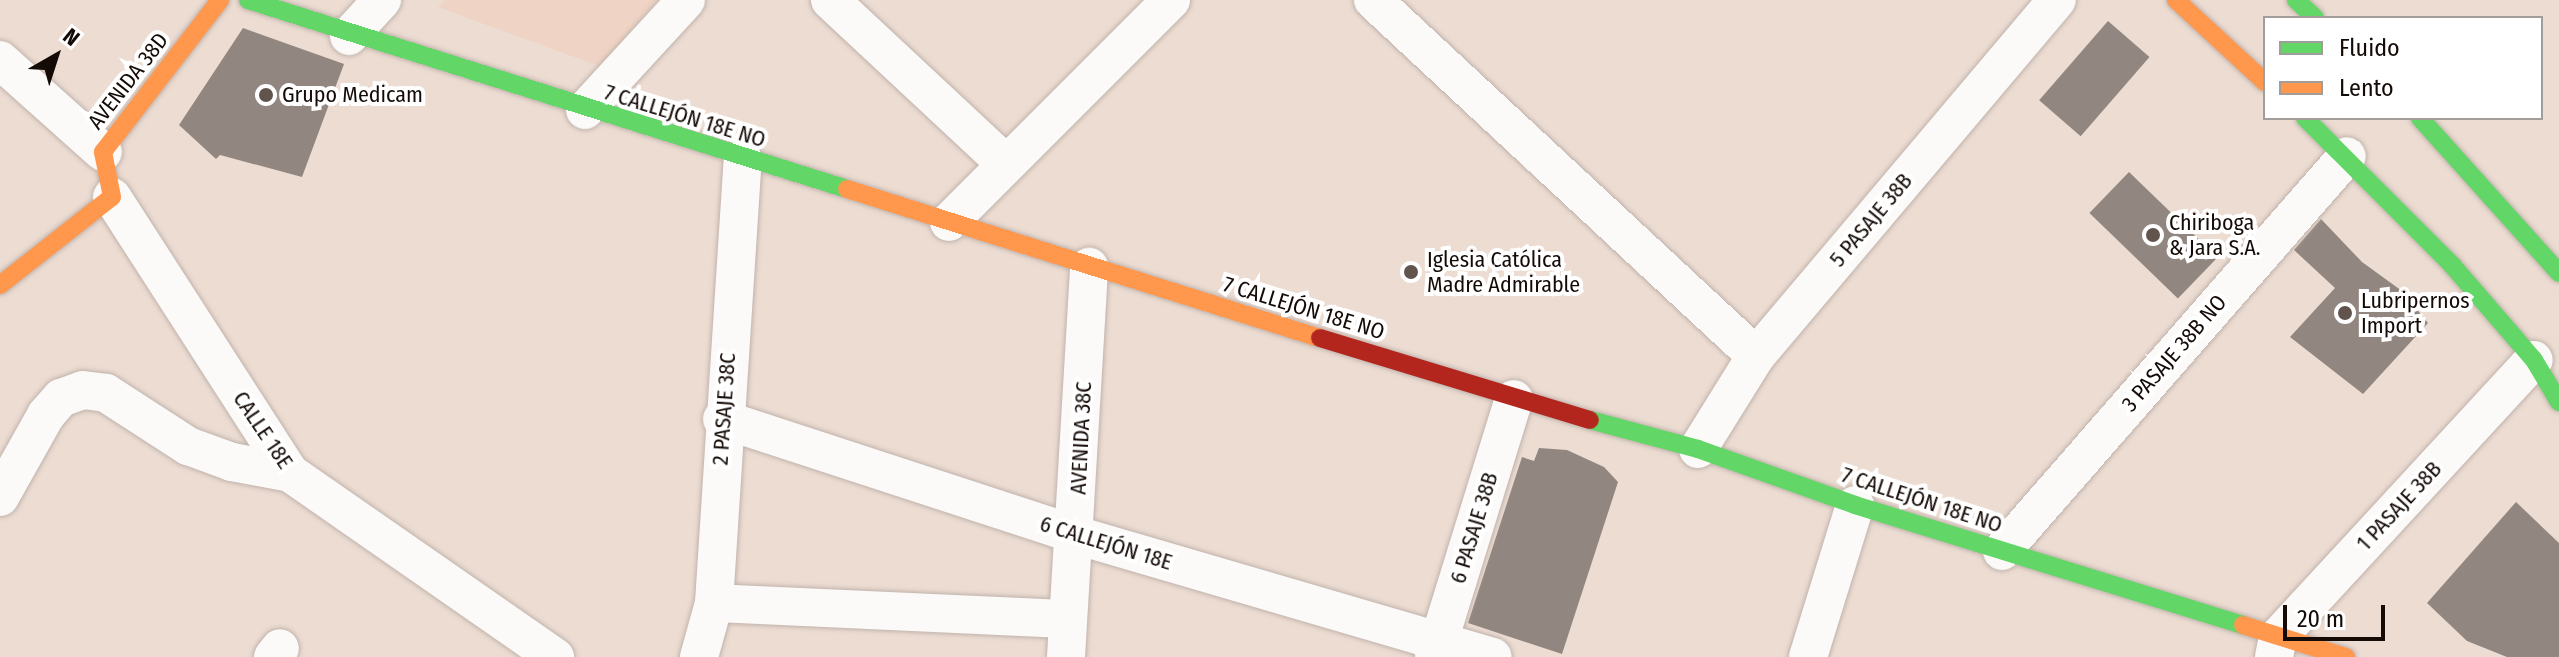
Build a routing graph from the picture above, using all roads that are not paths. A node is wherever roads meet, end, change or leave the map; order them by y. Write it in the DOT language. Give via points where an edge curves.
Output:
graph roads {
  1 [pos="220,0"];
  2 [pos="248,0"];
  3 [pos="382,0"];
  4 [pos="686,0"];
  5 [pos="830,0"];
  6 [pos="1171,0"];
  7 [pos="1373,0"];
  8 [pos="2057,0"];
  9 [pos="2176,0"];
  10 [pos="2296,0"];
  11 [pos="2313,16"];
  12 [pos="349,36"];
  13 [pos="0,60"];
  14 [pos="2263,80"];
  15 [pos="585,110"];
  16 [pos="2307,120"];
  17 [pos="2422,120"];
  18 [pos="103,152"];
  19 [pos="2347,156"];
  20 [pos="743,159"];
  21 [pos="1005,163"];
  22 [pos="112,197"];
  23 [pos="949,222"];
  24 [pos="1089,267"];
  25 [pos="2559,273"];
  26 [pos="0,285"];
  27 [pos="1756,356"];
  28 [pos="2534,360"];
  29 [pos="1514,399"];
  30 [pos="2559,402"];
  31 [pos="722,419"];
  32 [pos="1698,449"];
  33 [pos="290,473"];
  34 [pos="0,497"];
  35 [pos="1855,505"];
  36 [pos="1076,535"];
  37 [pos="2002,551"];
  38 [pos="714,603"];
  39 [pos="1068,619"];
  40 [pos="2276,647"];
  41 [pos="1436,649"];
  42 [pos="555,657"];
  43 [pos="699,657"];
  44 [pos="1066,657"];
  45 [pos="1492,657"];
  46 [pos="1808,657"];
  47 [pos="2346,657"];
  1 -- 18 [label="street, AVENIDA 38D"];
  2 -- 12 [label="street, 7 CALLEJÓN 18E NO"];
  3 -- 12 [label="street"];
  4 -- 15 [label="street"];
  5 -- 21 [label="street"];
  6 -- 21 [label="street"];
  7 -- 27 [label="street"];
  8 -- 27 [label="street, 5 PASAJE 38B"];
  9 -- 14 [label="street"];
  10 -- 11 [label="street"];
  12 -- 15 [label="street, 7 CALLEJÓN 18E NO"];
  13 -- 18 [label="street"];
  15 -- 20 [label="street, 7 CALLEJÓN 18E NO"];
  16 -- 19 [label="street"];
  17 -- 25 [label="street"];
  18 -- 22 [label="street"];
  19 -- 28 [label="street"];
  19 -- 37 [label="street, 3 PASAJE 38B NO"];
  20 -- 23 [label="street, 7 CALLEJÓN 18E NO"];
  20 -- 31 [label="street, 2 PASAJE 38C"];
  21 -- 23 [label="street"];
  22 -- 26 [label="street"];
  22 -- 33 [label="street, CALLE 18E"];
  23 -- 24 [label="street, 7 CALLEJÓN 18E NO"];
  24 -- 29 [label="street, 7 CALLEJÓN 18E NO"];
  24 -- 36 [label="street, AVENIDA 38C"];
  27 -- 32 [label="street, 5 PASAJE 38B"];
  28 -- 30 [label="street"];
  28 -- 40 [label="street, 1 PASAJE 38B"];
  29 -- 32 [label="street, 7 CALLEJÓN 18E NO"];
  29 -- 41 [label="street, 6 PASAJE 38B"];
  31 -- 36 [label="street, 6 CALLEJÓN 18E"];
  31 -- 38 [label="street, 2 PASAJE 38C"];
  32 -- 35 [label="street, 7 CALLEJÓN 18E NO"];
  33 -- 34 [label="street" via="232,462 188,446 106,393 83,390 61,398 46,415"];
  33 -- 42 [label="street, CALLE 18E"];
  35 -- 37 [label="street, 7 CALLEJÓN 18E NO"];
  35 -- 46 [label="street"];
  36 -- 39 [label="street, AVENIDA 38C"];
  36 -- 41 [label="street, 6 CALLEJÓN 18E"];
  37 -- 40 [label="street, 7 CALLEJÓN 18E NO"];
  38 -- 39 [label="street"];
  38 -- 43 [label="street, 2 PASAJE 38C"];
  39 -- 44 [label="street, AVENIDA 38C"];
  40 -- 47 [label="street, 7 CALLEJÓN 18E NO"];
  41 -- 45 [label="street, 6 CALLEJÓN 18E"];
}
